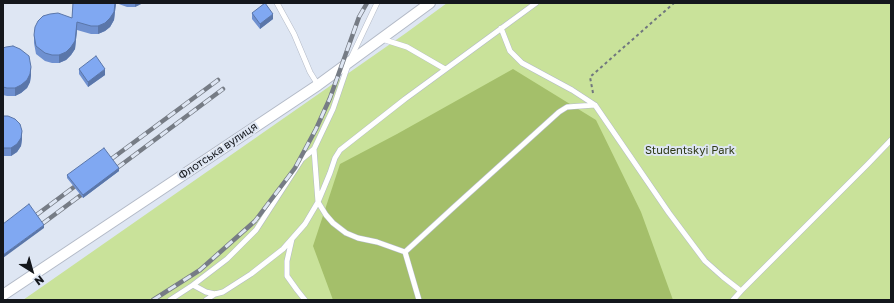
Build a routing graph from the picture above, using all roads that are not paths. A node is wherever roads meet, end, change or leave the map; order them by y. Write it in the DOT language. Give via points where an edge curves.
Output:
graph roads {
  1 [pos="277,3"];
  2 [pos="377,3"];
  3 [pos="430,3"];
  4 [pos="536,3"];
  5 [pos="501,28"];
  6 [pos="381,39"];
  7 [pos="349,62"];
  8 [pos="445,69"];
  9 [pos="318,85"];
  10 [pos="595,105"];
  11 [pos="891,140"];
  12 [pos="314,149"];
  13 [pos="318,202"];
  14 [pos="292,238"];
  15 [pos="405,252"];
  16 [pos="193,285"];
  17 [pos="741,291"];
  18 [pos="215,294"];
  19 [pos="3,295"];
  20 [pos="170,300"];
  21 [pos="206,300"];
  22 [pos="305,300"];
  23 [pos="419,300"];
  24 [pos="733,300"];
  1 -- 9 [label="lane"];
  2 -- 7 [label="lane"];
  3 -- 6 [label="street, Флотська вулиця"];
  4 -- 5 [label="lane"];
  5 -- 8 [label="lane"];
  5 -- 10 [label="lane" via="510,51 522,63"];
  6 -- 7 [label="street, Флотська вулиця"];
  6 -- 8 [label="lane" via="407,47"];
  7 -- 9 [label="street, Флотська вулиця"];
  7 -- 12 [label="lane" via="333,109"];
  8 -- 13 [label="lane" via="340,150"];
  9 -- 19 [label="street, Флотська вулиця"];
  10 -- 15 [label="lane" via="568,107 559,112"];
  10 -- 17 [label="lane" via="705,261"];
  11 -- 17 [label="lane"];
  12 -- 13 [label="lane"];
  12 -- 16 [label="lane" via="302,159 256,230 227,259"];
  13 -- 14 [label="lane" via="305,224"];
  13 -- 15 [label="lane" via="333,223 346,233"];
  14 -- 18 [label="lane" via="283,249 251,274 224,292"];
  14 -- 22 [label="lane" via="287,276"];
  15 -- 23 [label="lane"];
  16 -- 18 [label="lane"];
  16 -- 20 [label="lane"];
  17 -- 24 [label="lane"];
  18 -- 21 [label="lane"];
}
